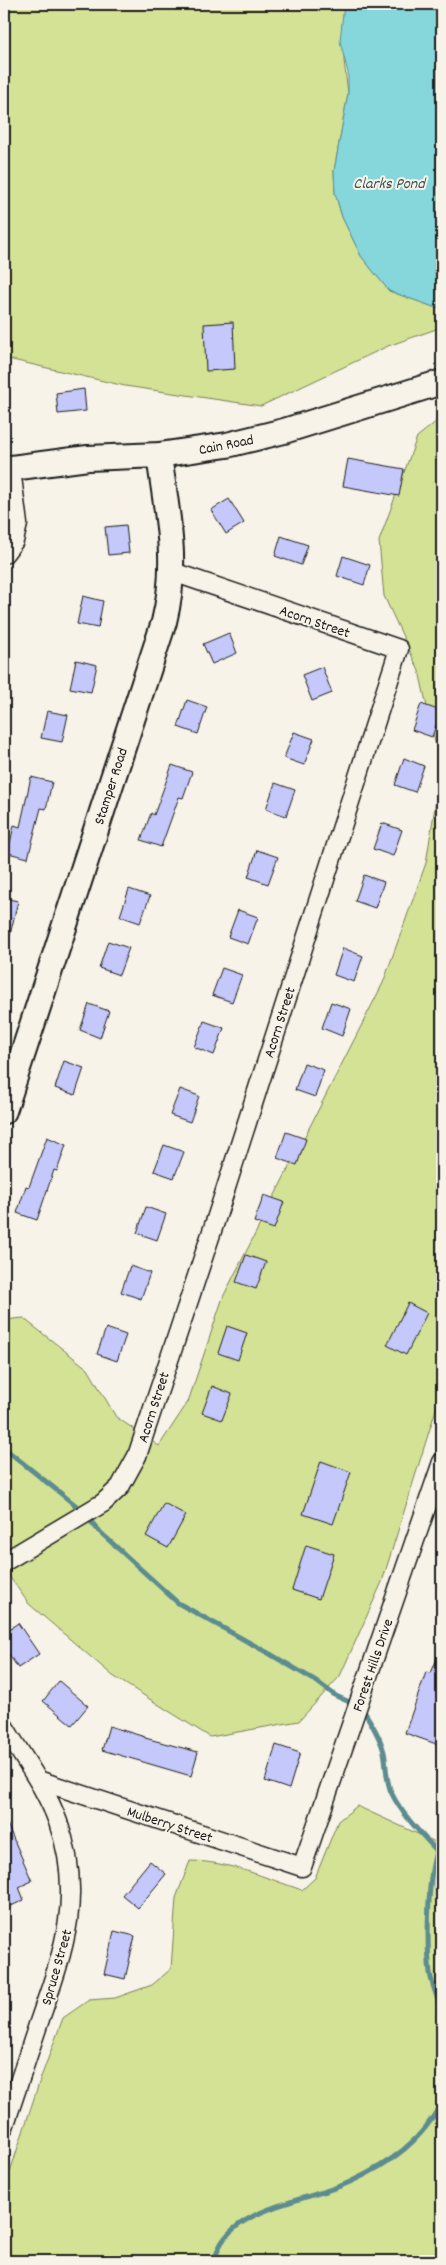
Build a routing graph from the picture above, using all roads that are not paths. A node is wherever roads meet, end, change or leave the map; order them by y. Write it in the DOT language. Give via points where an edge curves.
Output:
graph roads {
  1 [pos="442,382"];
  2 [pos="159,455"];
  3 [pos="8,469"];
  4 [pos="4,554"];
  5 [pos="173,572"];
  6 [pos="4,1111"];
  7 [pos="442,1462"];
  8 [pos="4,1562"];
  9 [pos="4,1726"];
  10 [pos="38,1780"];
  11 [pos="302,1867"];
  12 [pos="4,2127"];
  1 -- 2 [label="street, Cain Road" via="284,431 227,445"];
  2 -- 3 [label="street, Cain Road" via="88,458"];
  2 -- 5 [label="street, Stamper Road"];
  3 -- 4 [label="street" via="18,524 14,541"];
  5 -- 6 [label="street, Stamper Road" via="164,622"];
  5 -- 8 [label="street, Acorn Street" via="399,649 137,1456 123,1482 103,1503"];
  7 -- 11 [label="street, Forest Hills Drive"];
  9 -- 10 [label="street, Spruce Street"];
  10 -- 11 [label="street, Mulberry Street"];
  10 -- 12 [label="street, Spruce Street" via="65,1845 70,1880 68,1927 64,1950"];
}
